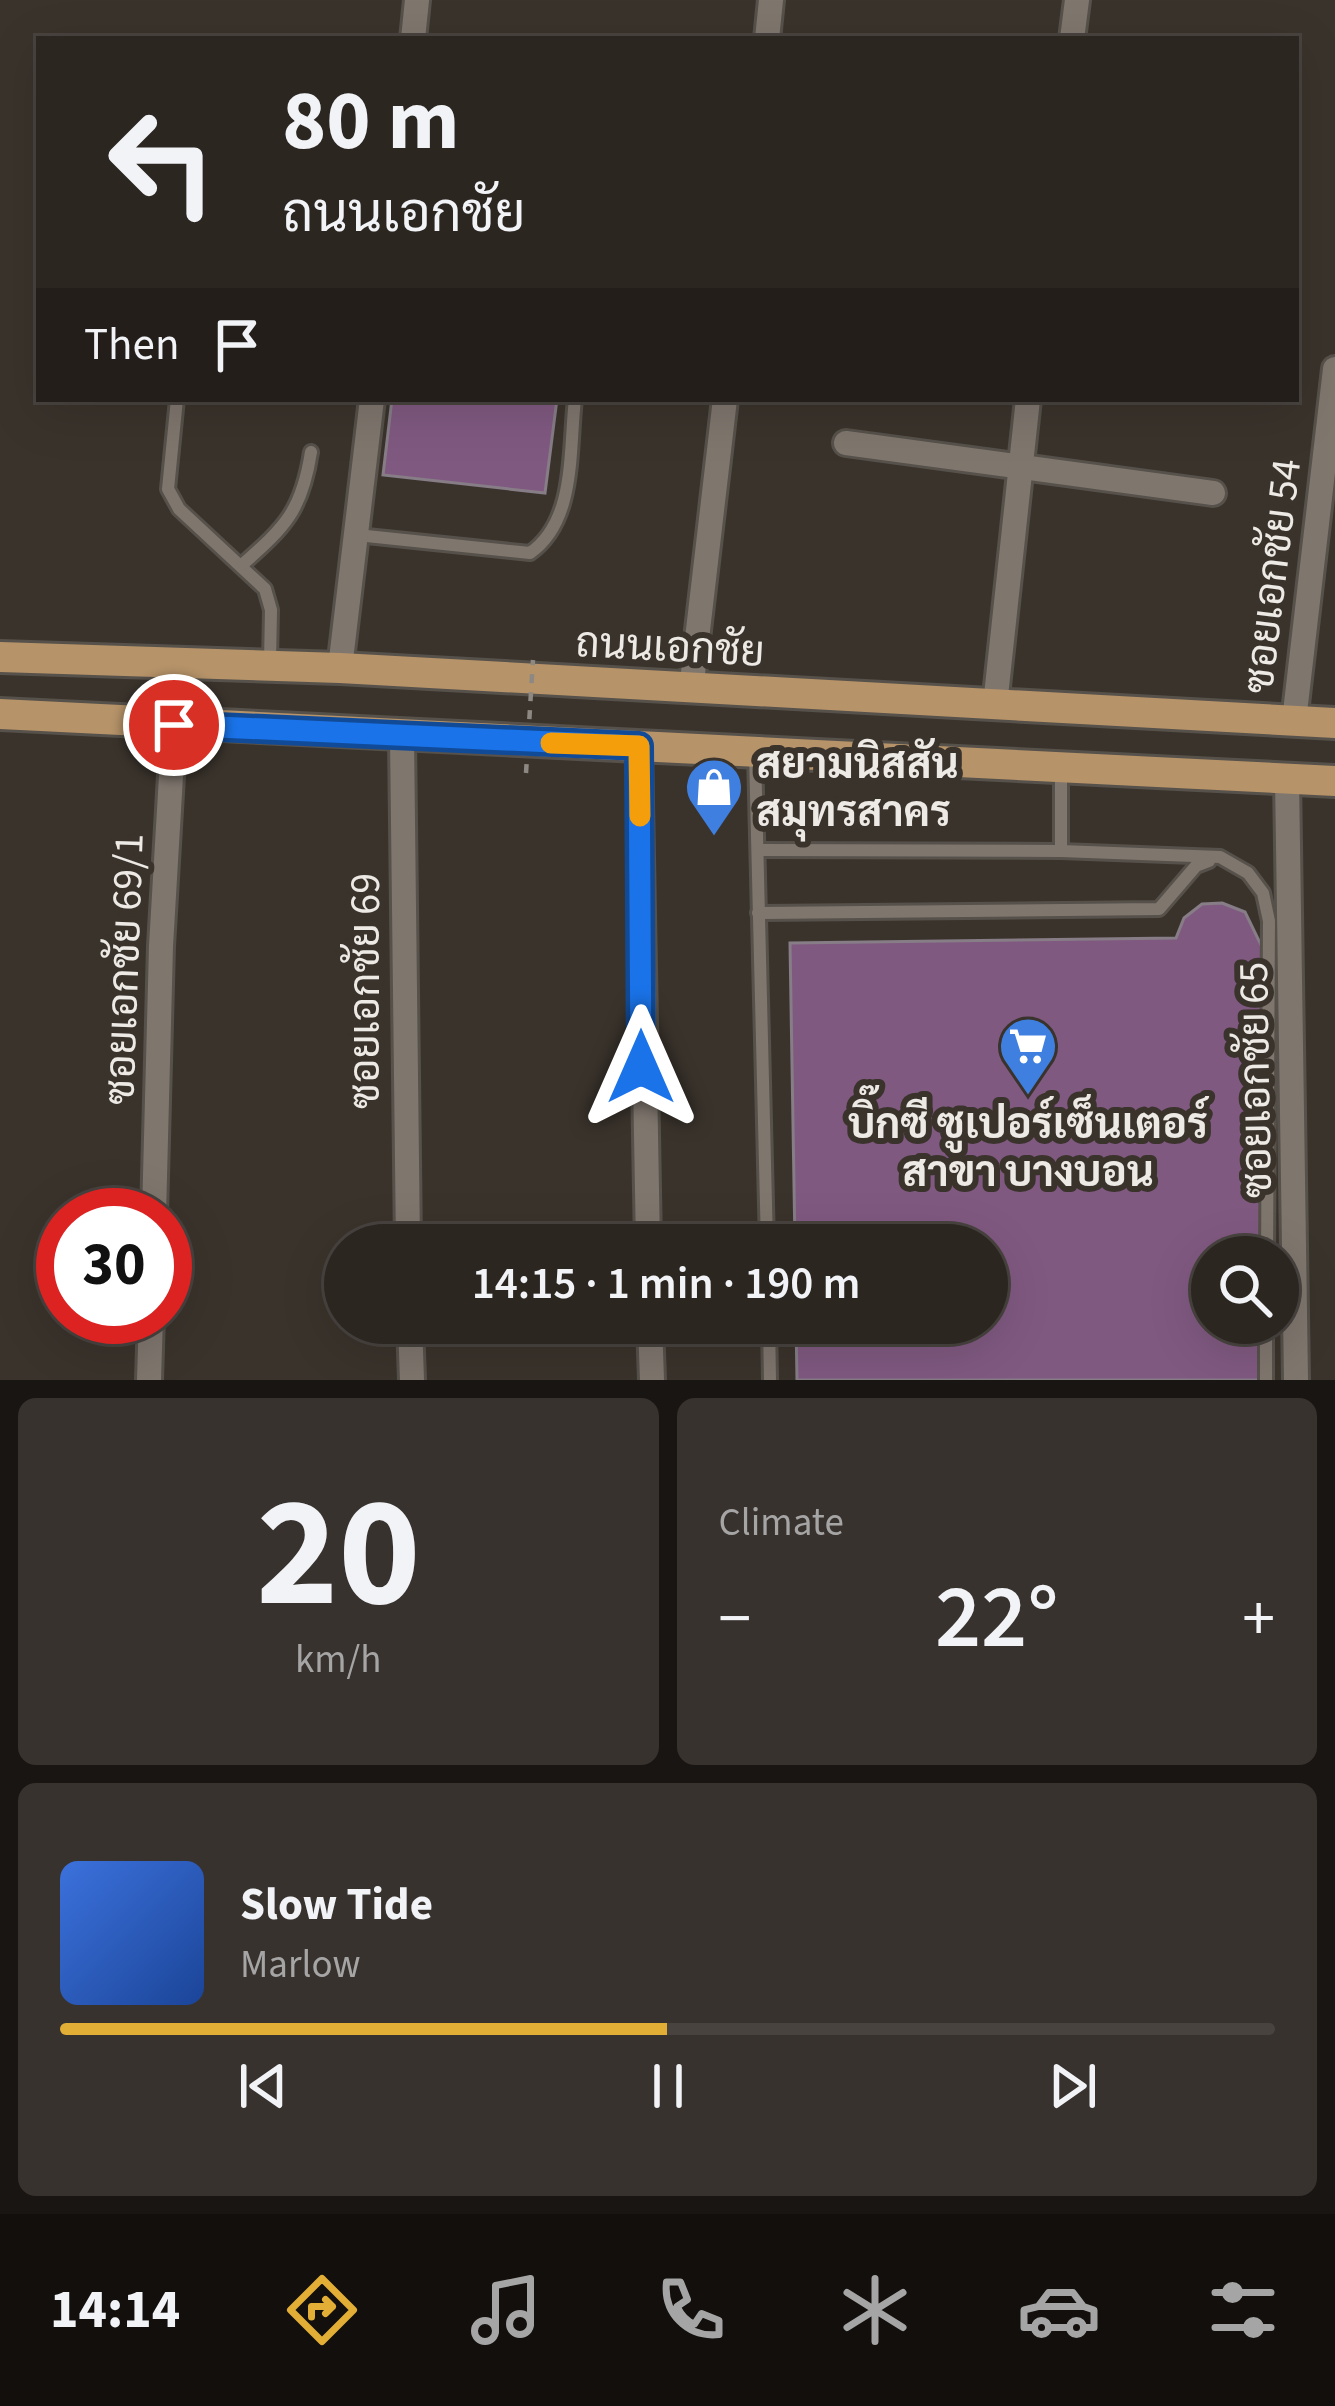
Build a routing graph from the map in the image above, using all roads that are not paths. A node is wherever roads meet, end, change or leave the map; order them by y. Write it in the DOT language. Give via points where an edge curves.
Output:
graph roads {
  1 [pos="417,0"];
  2 [pos="771,0"];
  3 [pos="1077,0"];
  4 [pos="412,36"];
  5 [pos="767,36"];
  6 [pos="1072,36"];
  7 [pos="1335,369"];
  8 [pos="176,402"];
  9 [pos="372,402"];
  10 [pos="575,402"];
  11 [pos="725,402"];
  12 [pos="1028,402"];
  13 [pos="846,443"];
  14 [pos="311,452"];
  15 [pos="1019,466"];
  16 [pos="1213,493"];
  17 [pos="357,536"];
  18 [pos="243,564"];
  19 [pos="0,657"];
  20 [pos="270,667"];
  21 [pos="340,668"];
  22 [pos="691,690"];
  23 [pos="995,705"];
  24 [pos="0,714"];
  25 [pos="1294,721"];
  26 [pos="1335,723"];
  27 [pos="174,725"];
  28 [pos="401,737"];
  29 [pos="639,746"];
  30 [pos="755,752"];
  31 [pos="1061,766"];
  32 [pos="1287,778"];
  33 [pos="1335,781"];
  34 [pos="758,850"];
  35 [pos="1061,851"];
  36 [pos="1220,857"];
  37 [pos="758,913"];
  38 [pos="155,1188"];
  39 [pos="407,1224"];
  40 [pos="648,1224"];
  41 [pos="766,1224"];
  42 [pos="1267,1236"];
  43 [pos="150,1344"];
  44 [pos="411,1344"];
  45 [pos="651,1344"];
  46 [pos="769,1344"];
  47 [pos="1266,1344"];
  48 [pos="149,1380"];
  49 [pos="412,1380"];
  50 [pos="652,1380"];
  51 [pos="770,1380"];
  52 [pos="1266,1380"];
  53 [pos="1296,1380"];
  1 -- 4 [label="street"];
  2 -- 5 [label="street"];
  3 -- 6 [label="street"];
  7 -- 25 [label="street, ซอยเอกชัย 54"];
  8 -- 18 [label="lane" via="168,489 178,509"];
  9 -- 17 [label="street"];
  10 -- 17 [label="lane" via="560,523 530,553"];
  11 -- 22 [label="street"];
  12 -- 15 [label="street"];
  13 -- 15 [label="street"];
  14 -- 18 [label="lane" via="292,516"];
  15 -- 16 [label="street"];
  15 -- 23 [label="street"];
  17 -- 21 [label="street"];
  18 -- 20 [label="lane" via="271,610"];
  19 -- 20 [label="main road, ถนนเอกชัย"];
  20 -- 21 [label="main road, ถนนเอกชัย"];
  21 -- 22 [label="main road, ถนนเอกชัย"];
  22 -- 23 [label="main road, ถนนเอกชัย"];
  23 -- 25 [label="main road, ถนนเอกชัย"];
  24 -- 27 [label="main road"];
  25 -- 26 [label="main road, ถนนเอกชัย"];
  27 -- 28 [label="main road"];
  27 -- 38 [label="street, ซอยเอกชัย 69/1"];
  28 -- 29 [label="main road"];
  28 -- 39 [label="street, ซอยเอกชัย 69"];
  29 -- 30 [label="main road"];
  29 -- 40 [label="street"];
  30 -- 31 [label="main road"];
  30 -- 34 [label="lane"];
  31 -- 32 [label="main road"];
  31 -- 35 [label="lane"];
  32 -- 33 [label="main road"];
  32 -- 53 [label="street, ซอยเอกชัย 65"];
  34 -- 35 [label="lane"];
  34 -- 37 [label="lane"];
  35 -- 36 [label="lane"];
  36 -- 37 [label="lane" via="1196,866 1159,909"];
  36 -- 42 [label="lane" via="1248,873 1269,921"];
  37 -- 41 [label="lane"];
  43 -- 48 [label="street"];
  44 -- 49 [label="street"];
  45 -- 50 [label="street"];
  46 -- 51 [label="lane"];
  47 -- 52 [label="lane"];
}
